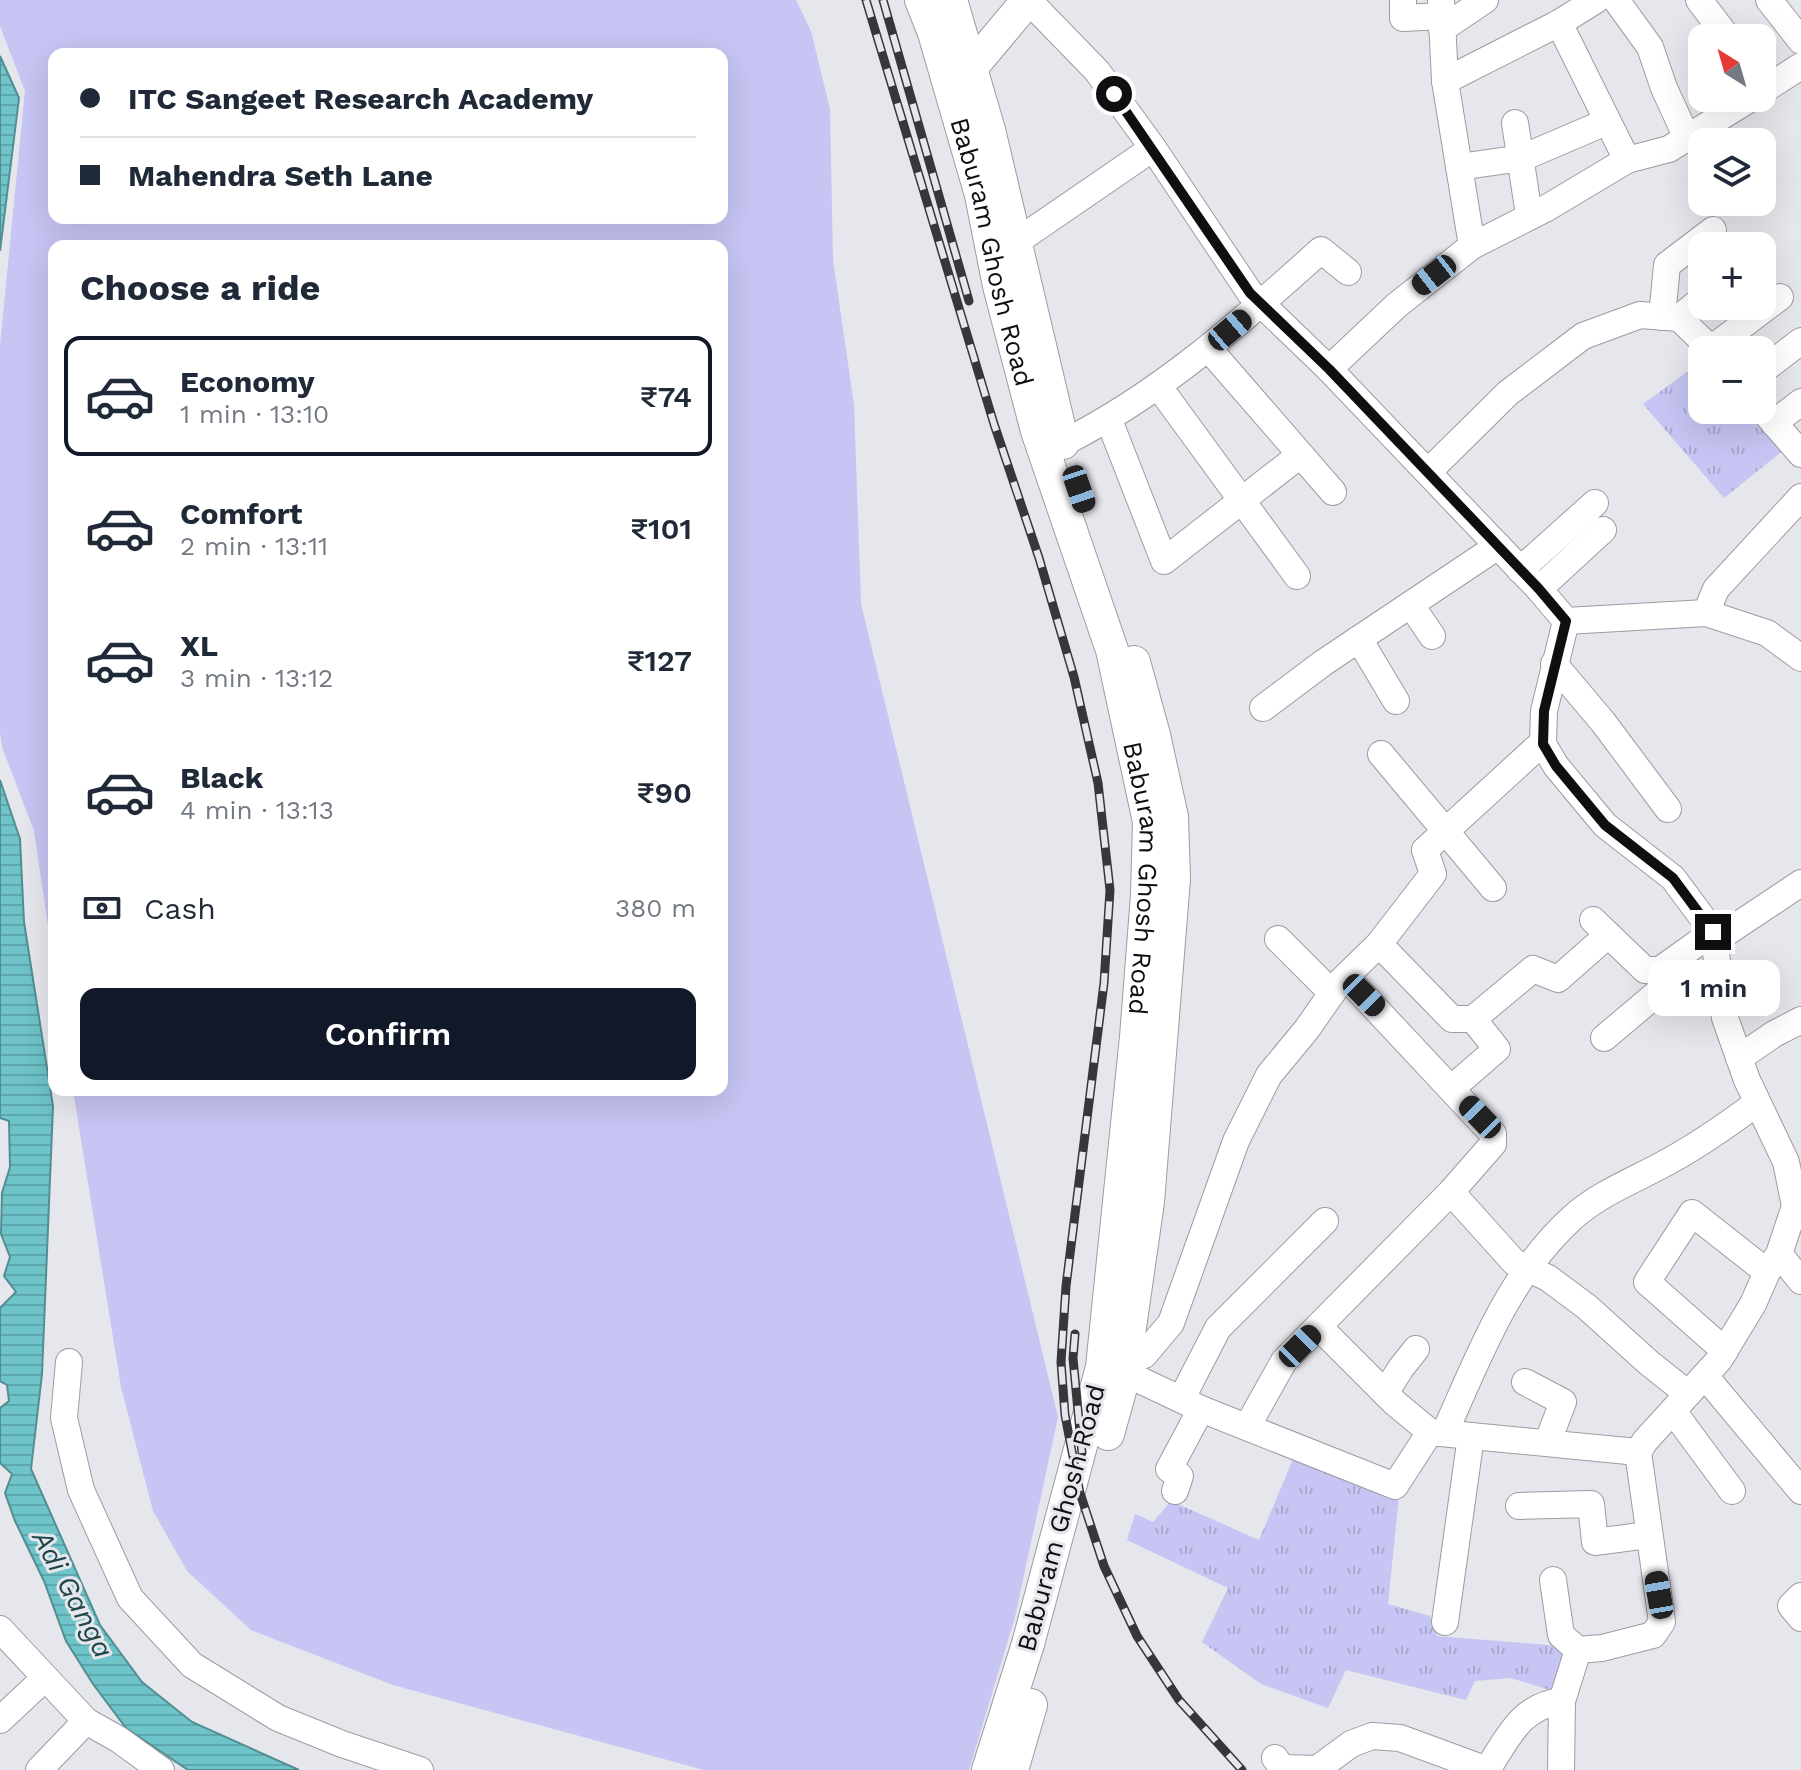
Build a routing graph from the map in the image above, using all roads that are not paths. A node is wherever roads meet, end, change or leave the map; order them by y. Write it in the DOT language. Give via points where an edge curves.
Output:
graph roads {
  1 [pos="921,0"];
  2 [pos="951,0"];
  3 [pos="1028,0"];
  4 [pos="1403,0"];
  5 [pos="1485,0"];
  6 [pos="1596,0"];
  7 [pos="1616,0"];
  8 [pos="1699,0"];
  9 [pos="1769,0"];
  10 [pos="1441,15"];
  11 [pos="1559,23"];
  12 [pos="1717,24"];
  13 [pos="1801,41"];
  14 [pos="1801,66"];
  15 [pos="971,68"];
  16 [pos="1776,80"];
  17 [pos="1445,81"];
  18 [pos="1726,112"];
  19 [pos="1606,122"];
  20 [pos="1515,123"];
  21 [pos="1687,138"];
  22 [pos="1153,148"];
  23 [pos="1522,158"];
  24 [pos="1627,160"];
  25 [pos="1459,167"];
  26 [pos="1529,215"];
  27 [pos="1713,230"];
  28 [pos="1016,242"];
  29 [pos="1472,246"];
  30 [pos="1348,272"];
  31 [pos="1780,297"];
  32 [pos="1261,304"];
  33 [pos="1688,307"];
  34 [pos="1671,317"];
  35 [pos="1695,336"];
  36 [pos="1728,336"];
  37 [pos="1801,341"];
  38 [pos="1208,348"];
  39 [pos="1776,360"];
  40 [pos="1329,369"];
  41 [pos="1159,387"];
  42 [pos="1801,402"];
  43 [pos="1776,413"];
  44 [pos="1109,420"];
  45 [pos="1775,424"];
  46 [pos="1063,443"];
  47 [pos="1801,454"];
  48 [pos="1300,455"];
  49 [pos="1428,472"];
  50 [pos="1333,492"];
  51 [pos="1801,497"];
  52 [pos="1242,500"];
  53 [pos="1595,503"];
  54 [pos="1603,530"];
  55 [pos="1498,546"];
  56 [pos="1520,570"];
  57 [pos="1297,576"];
  58 [pos="1539,589"];
  59 [pos="1411,605"];
  60 [pos="1706,613"];
  61 [pos="1566,621"];
  62 [pos="1432,636"];
  63 [pos="1359,639"];
  64 [pos="1801,658"];
  65 [pos="1554,664"];
  66 [pos="1396,701"];
  67 [pos="1263,708"];
  68 [pos="1543,742"];
  69 [pos="1381,754"];
  70 [pos="1668,809"];
  71 [pos="1444,832"];
  72 [pos="1493,888"];
  73 [pos="1799,890"];
  74 [pos="1713,936"];
  75 [pos="1278,939"];
  76 [pos="1379,944"];
  77 [pos="1660,970"];
  78 [pos="1339,985"];
  79 [pos="1473,1019"];
  80 [pos="1801,1020"];
  81 [pos="1604,1038"];
  82 [pos="1739,1058"];
  83 [pos="1452,1088"];
  84 [pos="1757,1103"];
  85 [pos="1451,1192"];
  86 [pos="1325,1221"];
  87 [pos="1773,1263"];
  88 [pos="1526,1269"];
  89 [pos="1801,1281"];
  90 [pos="1319,1327"];
  91 [pos="1416,1349"];
  92 [pos="1725,1351"];
  93 [pos="69,1362"];
  94 [pos="1117,1367"];
  95 [pos="1525,1382"];
  96 [pos="1385,1393"];
  97 [pos="1689,1393"];
  98 [pos="1191,1404"];
  99 [pos="1247,1427"];
  100 [pos="1438,1432"];
  101 [pos="1471,1436"];
  102 [pos="1548,1441"];
  103 [pos="1638,1452"];
  104 [pos="1797,1478"];
  105 [pos="1175,1491"];
  106 [pos="1732,1491"];
  107 [pos="1519,1506"];
  108 [pos="1648,1535"];
  109 [pos="1553,1580"];
  110 [pos="1801,1596"];
  111 [pos="1801,1618"];
  112 [pos="1445,1622"];
  113 [pos="0,1629"];
  114 [pos="1578,1650"];
  115 [pos="45,1678"];
  116 [pos="1023,1682"];
  117 [pos="1562,1701"];
  118 [pos="0,1720"];
  119 [pos="86,1721"];
  120 [pos="1275,1758"];
  121 [pos="149,1767"];
  122 [pos="39,1770"];
  123 [pos="420,1770"];
  124 [pos="974,1770"];
  125 [pos="988,1770"];
  126 [pos="1012,1770"];
  127 [pos="1487,1770"];
  128 [pos="1561,1770"];
  1 -- 94 [label="main road, Baburam Ghosh Road" via="981,195 1037,431 1112,650 1149,822"];
  2 -- 15 [label="main road, Baburam Ghosh Road"];
  3 -- 15 [label="main road"];
  3 -- 22 [label="street" via="1097,71"];
  4 -- 10 [label="street" via="1403,18"];
  5 -- 10 [label="street"];
  6 -- 11 [label="street"];
  7 -- 21 [label="street" via="1650,47"];
  8 -- 12 [label="street"];
  9 -- 13 [label="street"];
  10 -- 17 [label="street"];
  11 -- 17 [label="street"];
  11 -- 19 [label="street"];
  14 -- 16 [label="street"];
  15 -- 28 [label="main road, Baburam Ghosh Road"];
  17 -- 25 [label="street"];
  18 -- 21 [label="street"];
  19 -- 23 [label="street"];
  19 -- 24 [label="street"];
  20 -- 23 [label="street"];
  21 -- 24 [label="street" via="1669,149"];
  22 -- 28 [label="street"];
  22 -- 32 [label="street"];
  23 -- 25 [label="street"];
  23 -- 26 [label="street"];
  24 -- 26 [label="street"];
  25 -- 29 [label="street"];
  26 -- 29 [label="street"];
  27 -- 34 [label="street" via="1667,265"];
  28 -- 46 [label="main road, Baburam Ghosh Road"];
  29 -- 40 [label="street" via="1397,305"];
  30 -- 32 [label="street" via="1321,250"];
  31 -- 36 [label="street"];
  32 -- 38 [label="street"];
  32 -- 40 [label="street"];
  33 -- 34 [label="street"];
  34 -- 35 [label="street"];
  34 -- 49 [label="street" via="1640,315 1583,336 1508,393"];
  37 -- 39 [label="street"];
  38 -- 41 [label="street"];
  38 -- 48 [label="street"];
  40 -- 49 [label="street"];
  41 -- 44 [label="street"];
  41 -- 52 [label="street"];
  42 -- 43 [label="street"];
  44 -- 46 [label="street"];
  44 -- 52 [label="street" via="1164,561"];
  45 -- 47 [label="street"];
  46 -- 94 [label="main road, Baburam Ghosh Road" via="1122,616 1172,817 1174,879 1148,1202"];
  48 -- 50 [label="street"];
  48 -- 52 [label="street"];
  49 -- 55 [label="street"];
  51 -- 60 [label="street" via="1716,589"];
  52 -- 57 [label="street"];
  53 -- 56 [label="street"];
  54 -- 58 [label="street"];
  55 -- 56 [label="street"];
  55 -- 59 [label="street"];
  56 -- 58 [label="street"];
  58 -- 61 [label="street"];
  59 -- 62 [label="street"];
  59 -- 63 [label="street"];
  60 -- 61 [label="street"];
  60 -- 64 [label="street" via="1767,633"];
  61 -- 65 [label="street"];
  63 -- 66 [label="street"];
  63 -- 67 [label="street"];
  65 -- 68 [label="street"];
  65 -- 70 [label="street"];
  68 -- 71 [label="street"];
  68 -- 74 [label="street" via="1605,825 1673,878"];
  69 -- 71 [label="street"];
  71 -- 72 [label="street"];
  71 -- 76 [label="street" via="1425,850 1433,874"];
  73 -- 74 [label="street"];
  74 -- 77 [label="street"];
  74 -- 82 [label="street" via="1725,1018"];
  75 -- 78 [label="street"];
  76 -- 78 [label="street"];
  76 -- 79 [label="street" via="1452,1019"];
  77 -- 79 [label="street" via="1645,970 1600,927 1558,979 1533,969"];
  77 -- 81 [label="street" via="1661,990"];
  78 -- 83 [label="street"];
  78 -- 94 [label="street" via="1269,1075 1236,1141 1171,1323 1144,1355"];
  79 -- 83 [label="street" via="1497,1049"];
  80 -- 82 [label="street"];
  82 -- 84 [label="street"];
  83 -- 85 [label="street" via="1493,1134 1493,1144"];
  84 -- 87 [label="street" via="1786,1162 1795,1206"];
  84 -- 88 [label="street" via="1713,1136 1618,1186 1572,1218"];
  85 -- 88 [label="street"];
  85 -- 90 [label="street"];
  86 -- 98 [label="street" via="1218,1328"];
  87 -- 89 [label="street"];
  87 -- 92 [label="street"];
  87 -- 92 [label="street" via="1692,1213 1647,1282"];
  88 -- 97 [label="street" via="1587,1307"];
  88 -- 100 [label="street"];
  90 -- 96 [label="street"];
  90 -- 99 [label="street" via="1284,1361"];
  91 -- 96 [label="street"];
  92 -- 97 [label="street"];
  93 -- 123 [label="street" via="64,1418 81,1490 130,1598 192,1665 278,1718"];
  94 -- 98 [label="street"];
  94 -- 116 [label="main road, Baburam Ghosh Road" via="1070,1560"];
  95 -- 102 [label="street" via="1563,1402"];
  96 -- 100 [label="street"];
  97 -- 103 [label="street"];
  97 -- 104 [label="street"];
  97 -- 106 [label="street"];
  98 -- 99 [label="street"];
  98 -- 105 [label="street" via="1169,1469 1180,1476"];
  99 -- 100 [label="street" via="1395,1486"];
  100 -- 101 [label="street"];
  101 -- 102 [label="street"];
  101 -- 112 [label="street"];
  102 -- 103 [label="street"];
  103 -- 108 [label="street"];
  107 -- 108 [label="street" via="1591,1504 1595,1542"];
  108 -- 114 [label="street" via="1662,1622 1653,1635"];
  109 -- 114 [label="street" via="1561,1635"];
  110 -- 111 [label="street" via="1791,1606"];
  113 -- 115 [label="street"];
  114 -- 117 [label="street"];
  115 -- 118 [label="street"];
  115 -- 119 [label="street"];
  116 -- 124 [label="street" via="1001,1683"];
  116 -- 125 [label="main road, Baburam Ghosh Road"];
  116 -- 126 [label="main road, Baburam Ghosh Road"];
  117 -- 127 [label="street" via="1544,1703 1516,1724"];
  117 -- 128 [label="street"];
  119 -- 121 [label="street"];
  119 -- 122 [label="street"];
  120 -- 127 [label="street" via="1282,1768 1317,1769 1372,1736 1400,1738"];
}
